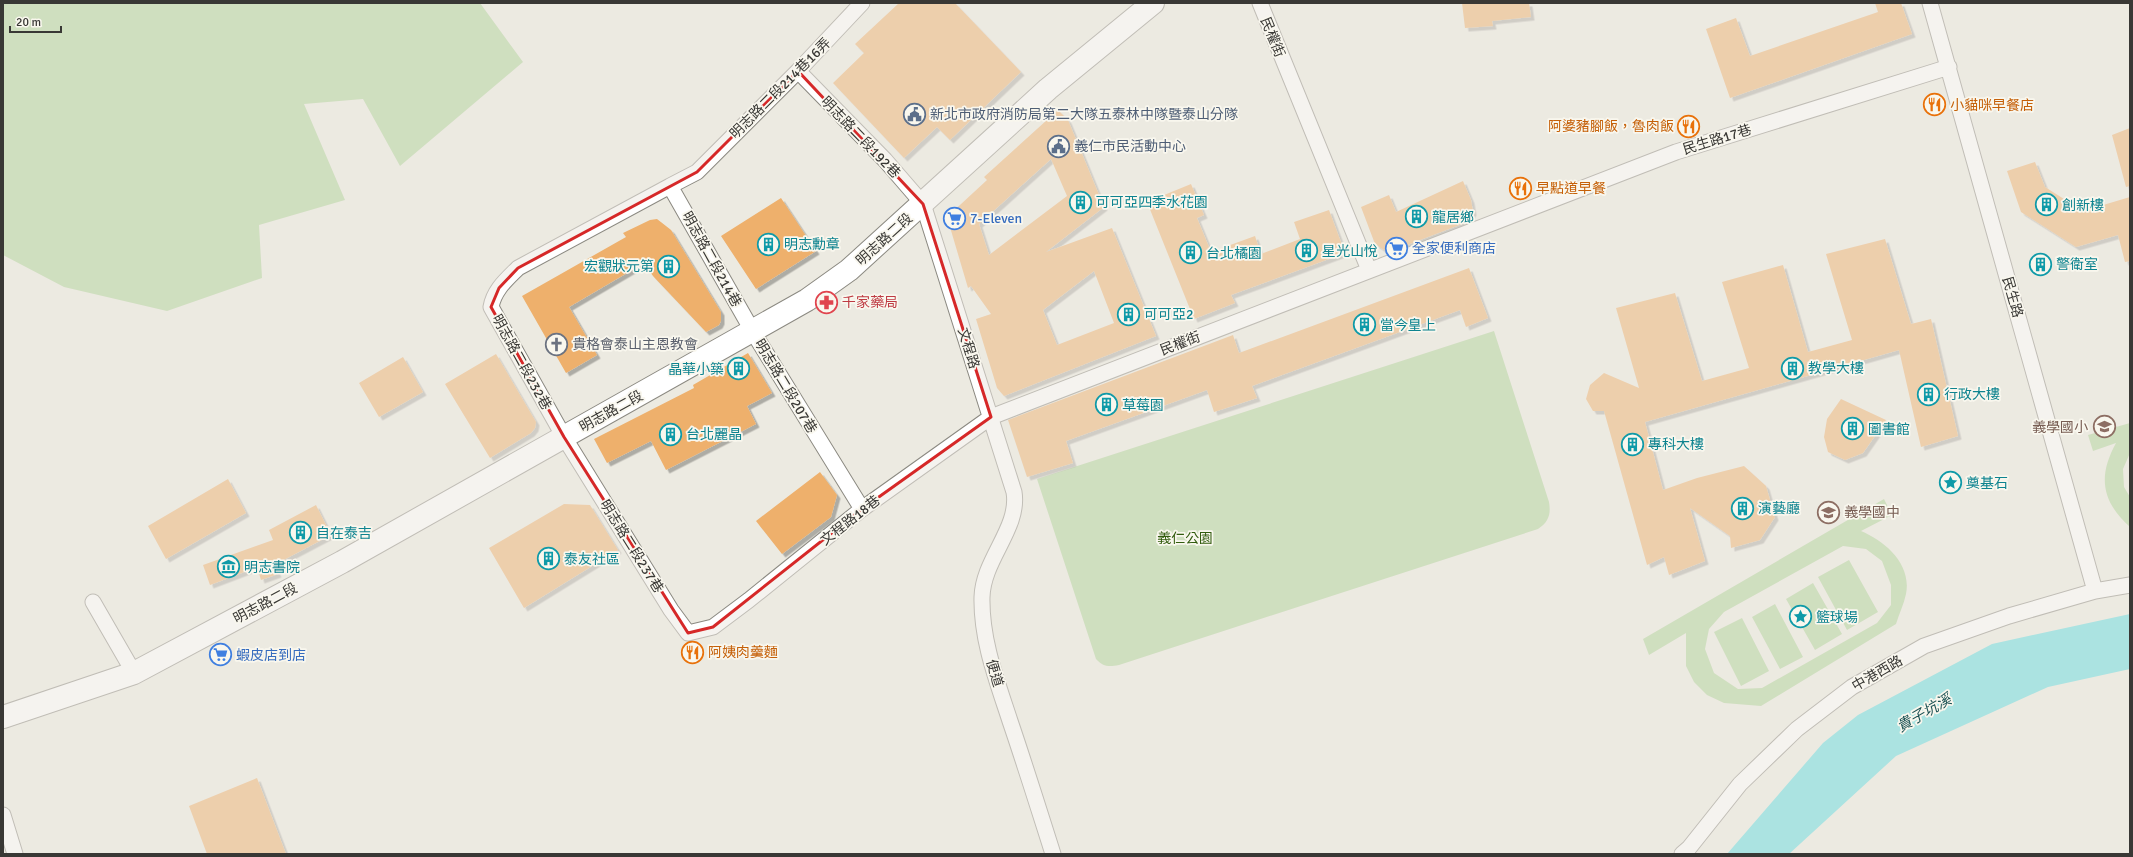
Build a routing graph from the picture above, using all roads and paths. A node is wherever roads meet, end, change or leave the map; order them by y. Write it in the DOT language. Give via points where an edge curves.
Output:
graph roads {
  1 [pos="862,3"];
  2 [pos="1153,3"];
  3 [pos="1260,3"];
  4 [pos="1930,3"];
  5 [pos="1949,67"];
  6 [pos="798,71"];
  7 [pos="670,186"];
  8 [pos="923,204"];
  9 [pos="1490,223"];
  10 [pos="1369,270"];
  11 [pos="753,332"];
  12 [pos="991,417"];
  13 [pos="564,437"];
  14 [pos="1014,492"];
  15 [pos="862,509"];
  16 [pos="2130,585"];
  17 [pos="2095,591"];
  18 [pos="93,602"];
  19 [pos="713,627"];
  20 [pos="134,673"];
  21 [pos="3,717"];
  22 [pos="3,815"];
  23 [pos="15,854"];
  24 [pos="1054,854"];
  25 [pos="1682,854"];
  1 -- 6 [label="street, 明志路二段214巷16弄"];
  2 -- 8 [label="main road, 明志路二段" via="1048,89"];
  3 -- 10 [label="street, 民權街"];
  4 -- 5 [label="street, 民生路"];
  5 -- 9 [label="street, 民生路17巷" via="1676,152"];
  5 -- 17 [label="street, 民生路"];
  6 -- 7 [label="street, 明志路二段214巷16弄" via="697,172"];
  6 -- 8 [label="street, 明志路二段192巷" via="885,160"];
  7 -- 11 [label="street, 明志路二段214巷"];
  7 -- 13 [label="street, 明志路二段232巷" via="518,268 493,297 491,307"];
  8 -- 11 [label="main road, 明志路二段" via="849,270 807,300"];
  8 -- 12 [label="street, 文程路"];
  9 -- 10 [label="street, 民權街"];
  10 -- 12 [label="street, 民權街"];
  11 -- 13 [label="main road, 明志路二段"];
  11 -- 15 [label="street, 明志路二段207巷"];
  12 -- 14 [label="street, 文程路"];
  12 -- 15 [label="street, 文程路18巷"];
  13 -- 19 [label="street, 明志路二段237巷" via="671,610 688,633"];
  13 -- 20 [label="main road, 明志路二段" via="342,562"];
  14 -- 24 [label="street, 便道" via="1014,515 987,571 982,596 984,628 992,664"];
  15 -- 19 [label="street, 文程路18巷"];
  16 -- 17 [label="street, 中港西路"];
  17 -- 25 [label="street, 中港西路" via="2009,616 1924,646 1852,687 1797,729 1746,779"];
  18 -- 20 [label="street"];
  20 -- 21 [label="main road, 明志路二段"];
  22 -- 23 [label="street"];
}
